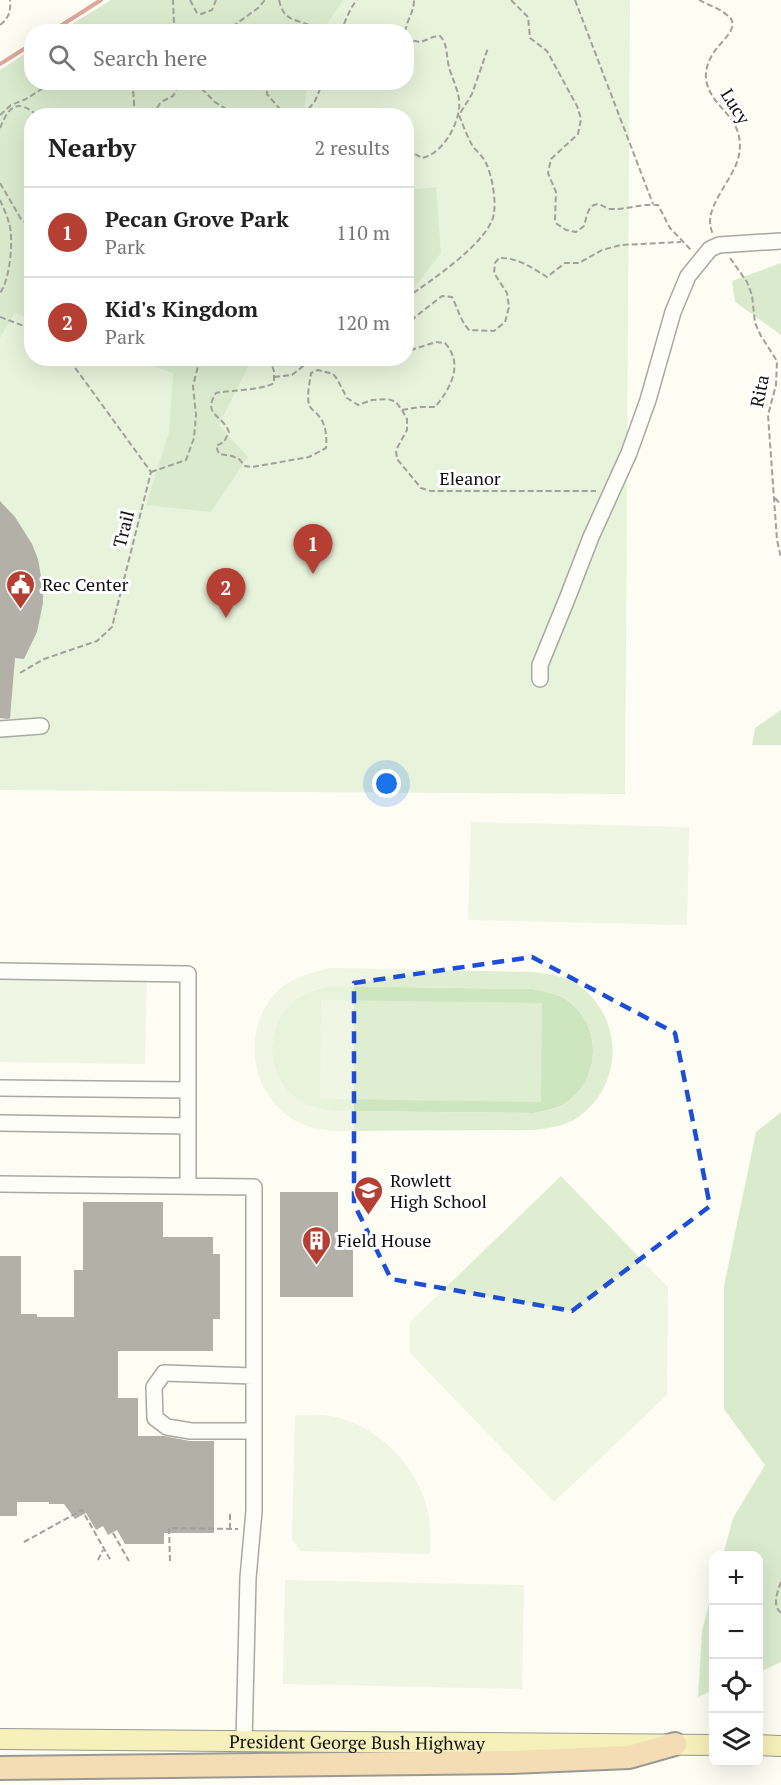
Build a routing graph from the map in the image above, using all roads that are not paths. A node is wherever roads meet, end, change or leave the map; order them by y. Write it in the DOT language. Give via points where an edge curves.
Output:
graph roads {
  1 [pos="781,241"];
  2 [pos="540,679"];
  3 [pos="40,726"];
  4 [pos="0,729"];
  5 [pos="0,971"];
  6 [pos="0,1088"];
  7 [pos="188,1090"];
  8 [pos="0,1123"];
  9 [pos="188,1125"];
  10 [pos="0,1184"];
  11 [pos="188,1186"];
  12 [pos="254,1376"];
  13 [pos="254,1431"];
  14 [pos="0,1739"];
  15 [pos="244,1742"];
  16 [pos="675,1744"];
  17 [pos="709,1745"];
  18 [pos="763,1745"];
  19 [pos="781,1746"];
  20 [pos="0,1768"];
  1 -- 2 [label="lane" via="718,245 688,276 673,312 648,400 540,665"];
  3 -- 4 [label="lane"];
  5 -- 7 [label="lane" via="189,974"];
  6 -- 7 [label="lane"];
  7 -- 9 [label="lane"];
  8 -- 9 [label="lane"];
  9 -- 11 [label="lane"];
  10 -- 11 [label="lane"];
  11 -- 12 [label="lane" via="254,1187"];
  12 -- 13 [label="lane"];
  12 -- 13 [label="lane" via="164,1373 154,1387 154,1418 167,1427"];
  13 -- 15 [label="lane"];
  14 -- 15 [label="main road, President George Bush Highway"];
  15 -- 16 [label="main road, President George Bush Highway"];
  16 -- 17 [label="main road, President George Bush Highway"];
  16 -- 20 [label="highway" via="629,1757 511,1762"];
  18 -- 19 [label="main road"];
}
